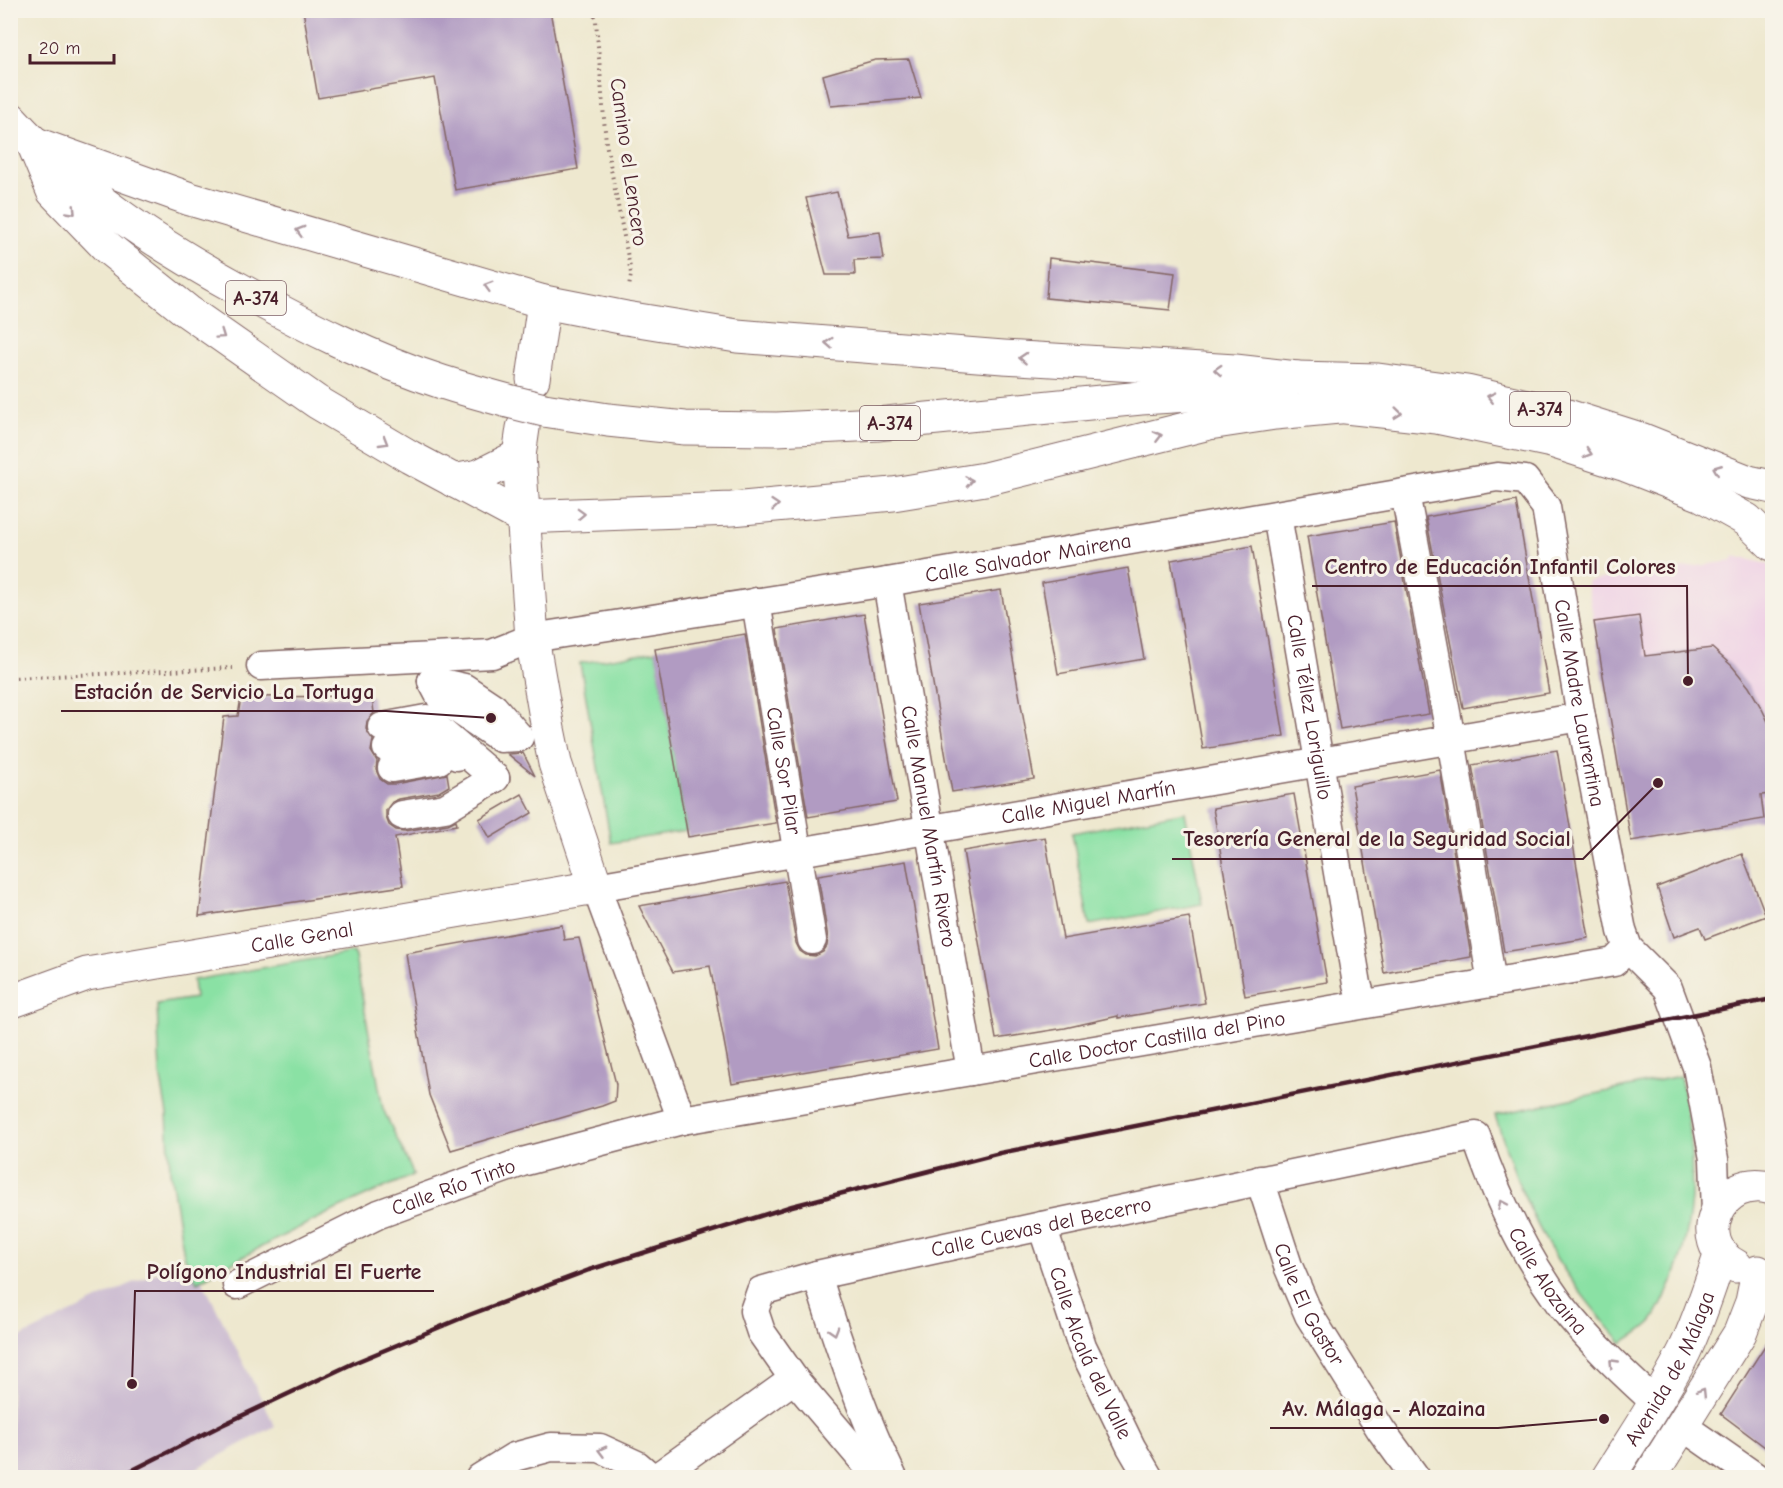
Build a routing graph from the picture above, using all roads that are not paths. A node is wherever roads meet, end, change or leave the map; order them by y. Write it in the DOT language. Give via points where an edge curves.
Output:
graph roads {
  1 [pos="10,118"];
  2 [pos="33,143"];
  3 [pos="544,302"];
  4 [pos="1297,378"];
  5 [pos="533,379"];
  6 [pos="1236,392"];
  7 [pos="1340,407"];
  8 [pos="523,424"];
  9 [pos="1525,480"];
  10 [pos="454,481"];
  11 [pos="1773,487"];
  12 [pos="1405,493"];
  13 [pos="1277,515"];
  14 [pos="522,517"];
  15 [pos="1773,544"];
  16 [pos="887,582"];
  17 [pos="756,602"];
  18 [pos="532,638"];
  19 [pos="261,666"];
  20 [pos="432,681"];
  21 [pos="1581,717"];
  22 [pos="519,737"];
  23 [pos="1451,739"];
  24 [pos="1318,762"];
  25 [pos="393,773"];
  26 [pos="930,829"];
  27 [pos="798,853"];
  28 [pos="597,887"];
  29 [pos="812,940"];
  30 [pos="1628,948"];
  31 [pos="1492,983"];
  32 [pos="10,1002"];
  33 [pos="1363,1004"];
  34 [pos="971,1071"];
  35 [pos="682,1120"];
  36 [pos="1476,1137"];
  37 [pos="1714,1159"];
  38 [pos="1260,1180"];
  39 [pos="1760,1187"];
  40 [pos="1716,1212"];
  41 [pos="1042,1226"];
  42 [pos="1721,1253"];
  43 [pos="1765,1271"];
  44 [pos="817,1275"];
  45 [pos="237,1285"];
  46 [pos="794,1379"];
  47 [pos="1656,1402"];
  48 [pos="1681,1425"];
  49 [pos="480,1478"];
  50 [pos="654,1478"];
  51 [pos="878,1478"];
  52 [pos="893,1478"];
  53 [pos="1149,1478"];
  54 [pos="1416,1478"];
  55 [pos="1608,1478"];
  56 [pos="1649,1478"];
  57 [pos="1757,1478"];
  1 -- 2 [label="main road, A-374"];
  3 -- 2 [label="main road, one-way" via="190,199"];
  2 -- 8 [label="main road, A-374" via="130,225 201,269 298,322 441,382"];
  2 -- 10 [label="main road, one-way" via="53,191 108,248 187,311 317,402"];
  4 -- 3 [label="main road, one-way" via="737,336"];
  3 -- 5 [label="main road"];
  4 -- 6 [label="main road, A-374"];
  11 -- 4 [label="main road, A-374, one-way" via="1749,482 1581,420 1467,392 1377,380"];
  6 -- 7 [label="main road, A-374"];
  6 -- 8 [label="main road, A-374" via="877,424 777,429 685,428 608,420"];
  14 -- 7 [label="main road, one-way" via="732,509 893,494 985,479 1209,423"];
  7 -- 15 [label="main road, A-374, one-way" via="1437,417 1552,441 1702,495 1747,520"];
  8 -- 10 [label="main road" via="479,476"];
  8 -- 14 [label="main road"];
  9 -- 12 [label="street, Calle Salvador Mairena" via="1497,477"];
  9 -- 21 [label="street, Calle Madre Laurentina" via="1546,507"];
  10 -- 14 [label="main road"];
  12 -- 13 [label="street, Calle Salvador Mairena"];
  12 -- 23 [label="street"];
  13 -- 16 [label="street, Calle Salvador Mairena"];
  13 -- 24 [label="street, Calle Téllez Loriguillo"];
  14 -- 18 [label="main road"];
  16 -- 17 [label="street, Calle Salvador Mairena"];
  16 -- 26 [label="street, Calle Manuel Martín Rivero"];
  17 -- 18 [label="street, Calle Salvador Mairena"];
  17 -- 27 [label="street, Calle Sor Pilar"];
  18 -- 19 [label="street, Calle Salvador Mairena" via="492,654"];
  18 -- 28 [label="main road" via="555,763"];
  20 -- 22 [label="street" via="441,698 500,738"];
  21 -- 23 [label="street, Calle Miguel Martín"];
  21 -- 30 [label="street, Calle Madre Laurentina"];
  23 -- 24 [label="street, Calle Miguel Martín"];
  23 -- 31 [label="street"];
  24 -- 26 [label="street, Calle Miguel Martín"];
  24 -- 33 [label="street, Calle Téllez Loriguillo"];
  25 -- 25 [label="street" via="438,773 495,778 426,719"];
  26 -- 27 [label="street, Calle Miguel Martín"];
  26 -- 34 [label="street, Calle Manuel Martín Rivero"];
  27 -- 28 [label="street, Calle Miguel Martín"];
  27 -- 29 [label="street, Calle Sor Pilar"];
  28 -- 32 [label="main road, Calle Genal" via="87,974"];
  28 -- 35 [label="street"];
  30 -- 31 [label="street, Calle Doctor Castilla del Pino" via="1614,962"];
  30 -- 37 [label="street, Calle Madre Laurentina" via="1668,988 1697,1067"];
  31 -- 33 [label="street, Calle Doctor Castilla del Pino"];
  33 -- 34 [label="street, Calle Doctor Castilla del Pino"];
  34 -- 35 [label="street, Calle Doctor Castilla del Pino"];
  35 -- 45 [label="street, Calle Río Tinto" via="522,1162 390,1210"];
  36 -- 38 [label="street, Calle Cuevas del Becerro"];
  47 -- 36 [label="street, Calle Alozaina, one-way" via="1584,1332 1554,1294 1502,1205"];
  37 -- 39 [label="street" via="1727,1171"];
  37 -- 40 [label="street, Calle Madre Laurentina"];
  38 -- 41 [label="street, Calle Cuevas del Becerro"];
  38 -- 54 [label="street, Calle El Gastor" via="1288,1266 1309,1315"];
  39 -- 40 [label="main road" via="1734,1191"];
  40 -- 42 [label="main road" via="1713,1226"];
  41 -- 44 [label="street, Calle Cuevas del Becerro"];
  41 -- 53 [label="street, Calle Alcalá del Valle" via="1082,1346"];
  42 -- 43 [label="main road" via="1743,1270"];
  42 -- 47 [label="main road, Avenida de Málaga" via="1684,1351"];
  48 -- 43 [label="main road, Avenida de Málaga, one-way" via="1740,1333"];
  44 -- 46 [label="street, Calle Cuevas del Becerro" via="761,1291 754,1311 761,1332"];
  44 -- 52 [label="street, one-way" via="867,1423"];
  46 -- 50 [label="street"];
  46 -- 51 [label="street"];
  47 -- 55 [label="main road, Avenida de Málaga"];
  48 -- 56 [label="main road, Avenida de Málaga"];
  48 -- 57 [label="street"];
  50 -- 49 [label="street, one-way" via="637,1465 600,1448 551,1447 514,1457"];
}
